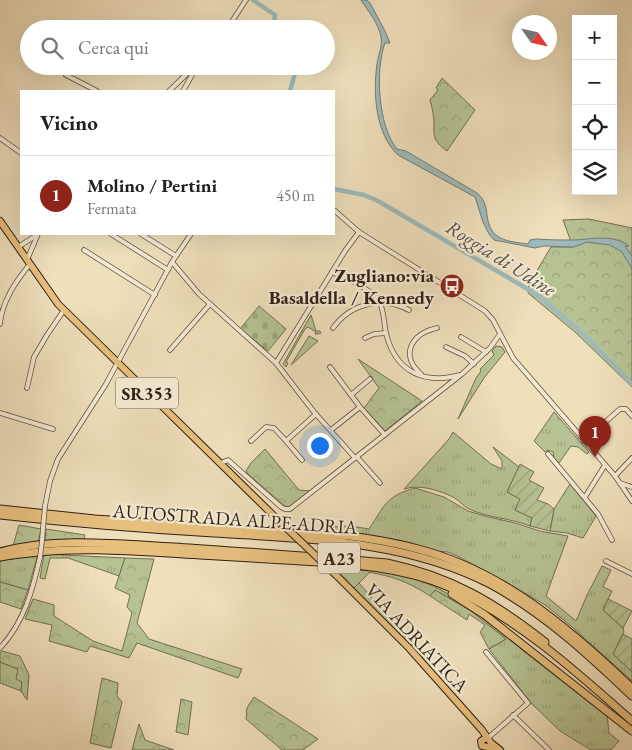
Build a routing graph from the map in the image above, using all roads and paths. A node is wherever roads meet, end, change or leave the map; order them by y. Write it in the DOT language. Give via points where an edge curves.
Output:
graph roads {
  1 [pos="246,0"];
  2 [pos="233,20"];
  3 [pos="66,75"];
  4 [pos="186,75"];
  5 [pos="191,75"];
  6 [pos="95,90"];
  7 [pos="170,90"];
  8 [pos="183,90"];
  9 [pos="0,138"];
  10 [pos="20,152"];
  11 [pos="335,211"];
  12 [pos="0,221"];
  13 [pos="359,232"];
  14 [pos="36,235"];
  15 [pos="38,235"];
  16 [pos="113,235"];
  17 [pos="143,235"];
  18 [pos="190,235"];
  19 [pos="18,247"];
  20 [pos="84,250"];
  21 [pos="176,256"];
  22 [pos="29,262"];
  23 [pos="172,262"];
  24 [pos="168,270"];
  25 [pos="332,272"];
  26 [pos="155,294"];
  27 [pos="380,303"];
  28 [pos="210,304"];
  29 [pos="64,310"];
  30 [pos="409,310"];
  31 [pos="0,324"];
  32 [pos="333,328"];
  33 [pos="437,328"];
  34 [pos="386,333"];
  35 [pos="500,335"];
  36 [pos="461,337"];
  37 [pos="365,338"];
  38 [pos="446,347"];
  39 [pos="170,350"];
  40 [pos="486,352"];
  41 [pos="276,363"];
  42 [pos="118,364"];
  43 [pos="474,364"];
  44 [pos="330,366"];
  45 [pos="462,374"];
  46 [pos="422,376"];
  47 [pos="370,379"];
  48 [pos="27,388"];
  49 [pos="351,396"];
  50 [pos="360,408"];
  51 [pos="0,413"];
  52 [pos="316,414"];
  53 [pos="632,416"];
  54 [pos="54,429"];
  55 [pos="331,430"];
  56 [pos="385,435"];
  57 [pos="251,441"];
  58 [pos="286,441"];
  59 [pos="584,441"];
  60 [pos="548,454"];
  61 [pos="356,457"];
  62 [pos="632,458"];
  63 [pos="302,460"];
  64 [pos="220,464"];
  65 [pos="605,465"];
  66 [pos="615,476"];
  67 [pos="380,483"];
  68 [pos="620,483"];
  69 [pos="632,489"];
  70 [pos="628,496"];
  71 [pos="585,497"];
  72 [pos="632,501"];
  73 [pos="0,509"];
  74 [pos="0,515"];
  75 [pos="612,540"];
  76 [pos="0,552"];
  77 [pos="0,557"];
  78 [pos="606,561"];
  79 [pos="412,574"];
  80 [pos="632,574"];
  81 [pos="0,648"];
  82 [pos="486,652"];
  83 [pos="632,688"];
  84 [pos="632,696"];
  85 [pos="632,714"];
  86 [pos="513,716"];
  87 [pos="632,721"];
  88 [pos="476,723"];
  89 [pos="632,731"];
  90 [pos="488,742"];
  91 [pos="500,750"];
  92 [pos="548,750"];
  1 -- 2 [label="street"];
  3 -- 6 [label="street"];
  4 -- 7 [label="street"];
  5 -- 8 [label="street"];
  9 -- 10 [label="street"];
  11 -- 13 [label="street"];
  12 -- 19 [label="main road, SR353"];
  13 -- 25 [label="street"];
  13 -- 35 [label="street" via="485,311"];
  14 -- 19 [label="street"];
  15 -- 22 [label="street"];
  16 -- 24 [label="street"];
  17 -- 21 [label="street"];
  18 -- 21 [label="street"];
  19 -- 22 [label="main road, SR353"];
  20 -- 26 [label="street"];
  21 -- 23 [label="street"];
  22 -- 29 [label="main road, SR353"];
  22 -- 31 [label="street" via="12,288"];
  23 -- 24 [label="street"];
  23 -- 28 [label="street"];
  24 -- 26 [label="street"];
  25 -- 27 [label="street" via="360,285"];
  25 -- 41 [label="street"];
  26 -- 42 [label="street"];
  27 -- 30 [label="street" via="396,304"];
  27 -- 32 [label="street" via="356,308"];
  27 -- 34 [label="street"];
  28 -- 39 [label="street"];
  28 -- 41 [label="street"];
  29 -- 42 [label="main road, SR353"];
  29 -- 48 [label="street" via="34,357"];
  33 -- 46 [label="street" via="419,334 410,352 412,363"];
  34 -- 37 [label="street"];
  34 -- 46 [label="street" via="400,363 412,373"];
  35 -- 40 [label="street"];
  35 -- 59 [label="street" via="512,358"];
  36 -- 40 [label="street"];
  38 -- 43 [label="street"];
  40 -- 43 [label="street"];
  41 -- 52 [label="street"];
  42 -- 64 [label="main road, SR353"];
  42 -- 81 [label="street, bridge" via="58,459 50,481 35,580 26,607"];
  43 -- 45 [label="street"];
  44 -- 49 [label="street"];
  45 -- 46 [label="street" via="443,378"];
  45 -- 56 [label="street"];
  47 -- 49 [label="street"];
  49 -- 50 [label="street"];
  50 -- 55 [label="street"];
  50 -- 56 [label="street"];
  51 -- 54 [label="street"];
  52 -- 55 [label="street"];
  52 -- 58 [label="street"];
  53 -- 59 [label="street" via="626,409 620,409"];
  55 -- 61 [label="street"];
  56 -- 61 [label="street"];
  57 -- 58 [label="street" via="266,427 274,428"];
  58 -- 63 [label="street"];
  59 -- 65 [label="street"];
  60 -- 71 [label="street"];
  61 -- 64 [label="street" via="288,510 228,460"];
  61 -- 67 [label="street"];
  62 -- 66 [label="street"];
  64 -- 88 [label="main road, VIA ADRIATICA / SR353, bridge" via="396,635"];
  65 -- 66 [label="street"];
  65 -- 71 [label="street"];
  66 -- 68 [label="street"];
  68 -- 69 [label="street"];
  68 -- 70 [label="street"];
  69 -- 70 [label="street"];
  70 -- 72 [label="street"];
  71 -- 75 [label="street"];
  73 -- 83 [label="highway, AUTOSTRADA ALPE-ADRIA / A23" via="95,519 350,536 419,549 476,571 546,612"];
  74 -- 84 [label="highway, AUTOSTRADA ALPE-ADRIA / A23" via="94,525 352,543 432,560 473,576 512,597 572,641"];
  76 -- 85 [label="highway, A23" via="49,544 123,544 339,558 416,570 477,595 513,618"];
  77 -- 79 [label="highway, A23" via="49,550 94,549 320,562"];
  78 -- 80 [label="street"];
  79 -- 87 [label="highway, A23" via="474,599 510,621"];
  79 -- 89 [label="highway, A23" via="457,596 485,615"];
  82 -- 86 [label="street" via="528,703"];
  86 -- 90 [label="street"];
  86 -- 92 [label="street"];
  88 -- 90 [label="main road, VIA ADRIATICA / SR353"];
  88 -- 90 [label="main road" via="480,743 483,738"];
  90 -- 91 [label="main road, VIA ADRIATICA / SR353"];
}
